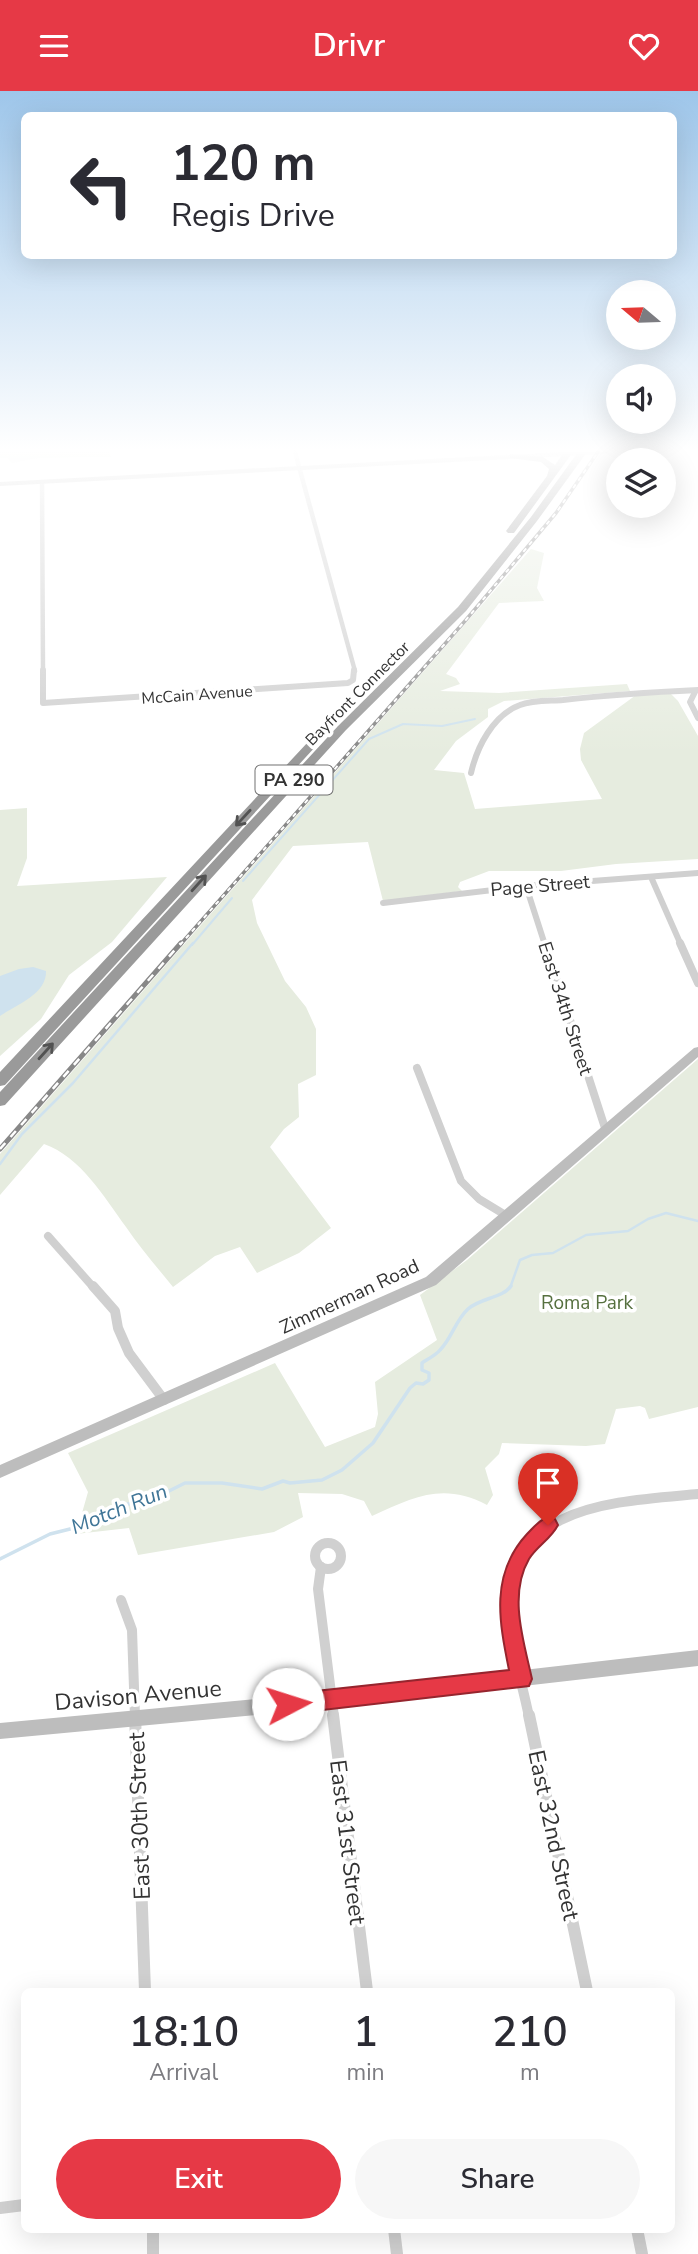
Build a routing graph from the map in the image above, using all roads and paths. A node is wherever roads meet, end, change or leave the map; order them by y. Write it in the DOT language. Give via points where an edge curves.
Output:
graph roads {
  1 [pos="42,553"];
  2 [pos="322,553"];
  3 [pos="495,553"];
  4 [pos="505,553"];
  5 [pos="696,691"];
  6 [pos="698,718"];
  7 [pos="471,773"];
  8 [pos="698,873"];
  9 [pos="651,877"];
  10 [pos="526,886"];
  11 [pos="383,903"];
  12 [pos="698,983"];
  13 [pos="698,1051"];
  14 [pos="417,1068"];
  15 [pos="0,1081"];
  16 [pos="0,1101"];
  17 [pos="606,1131"];
  18 [pos="507,1216"];
  19 [pos="48,1236"];
  20 [pos="164,1400"];
  21 [pos="0,1472"];
  22 [pos="698,1494"];
  23 [pos="321,1567"];
  24 [pos="121,1600"];
  25 [pos="698,1658"];
  26 [pos="522,1679"];
  27 [pos="330,1700"];
  28 [pos="136,1717"];
  29 [pos="0,1731"];
  30 [pos="145,1988"];
  31 [pos="367,1988"];
  32 [pos="586,1988"];
  33 [pos="21,2206"];
  34 [pos="0,2209"];
  35 [pos="153,2233"];
  36 [pos="394,2233"];
  37 [pos="638,2233"];
  38 [pos="153,2254"];
  39 [pos="397,2254"];
  40 [pos="642,2254"];
  1 -- 2 [label="street, McCain Avenue" via="43,703 351,682 355,673"];
  3 -- 15 [label="highway, Bayfront Connector / PA 290, one-way" via="444,613 323,733"];
  16 -- 4 [label="highway, Bayfront Connector / PA 290, one-way" via="333,738 444,628"];
  5 -- 6 [label="street" via="690,702"];
  5 -- 7 [label="street" via="521,704 486,734"];
  8 -- 9 [label="street, Page Street"];
  9 -- 10 [label="street, Page Street"];
  9 -- 12 [label="street"];
  10 -- 11 [label="street, Page Street"];
  10 -- 17 [label="street, East 34th Street"];
  13 -- 17 [label="street, Zimmerman Road"];
  14 -- 18 [label="street" via="461,1181"];
  17 -- 18 [label="street, Zimmerman Road"];
  18 -- 20 [label="street, Zimmerman Road" via="423,1286"];
  19 -- 20 [label="street" via="115,1311 129,1353"];
  20 -- 21 [label="street, Zimmerman Road"];
  22 -- 26 [label="street, East 32nd Street" via="597,1504 562,1517 539,1532 522,1554 509,1586 509,1622"];
  23 -- 27 [label="street, East 31st Street" via="318,1590"];
  24 -- 28 [label="street, East 30th Street" via="132,1630"];
  25 -- 26 [label="street, Davison Avenue"];
  26 -- 27 [label="street, Davison Avenue"];
  26 -- 32 [label="street, East 32nd Street"];
  27 -- 28 [label="street, Davison Avenue"];
  27 -- 31 [label="street, East 31st Street"];
  28 -- 29 [label="street, Davison Avenue"];
  28 -- 30 [label="street, East 30th Street"];
  33 -- 34 [label="street"];
  35 -- 38 [label="street"];
  36 -- 39 [label="street"];
  37 -- 40 [label="street"];
}
